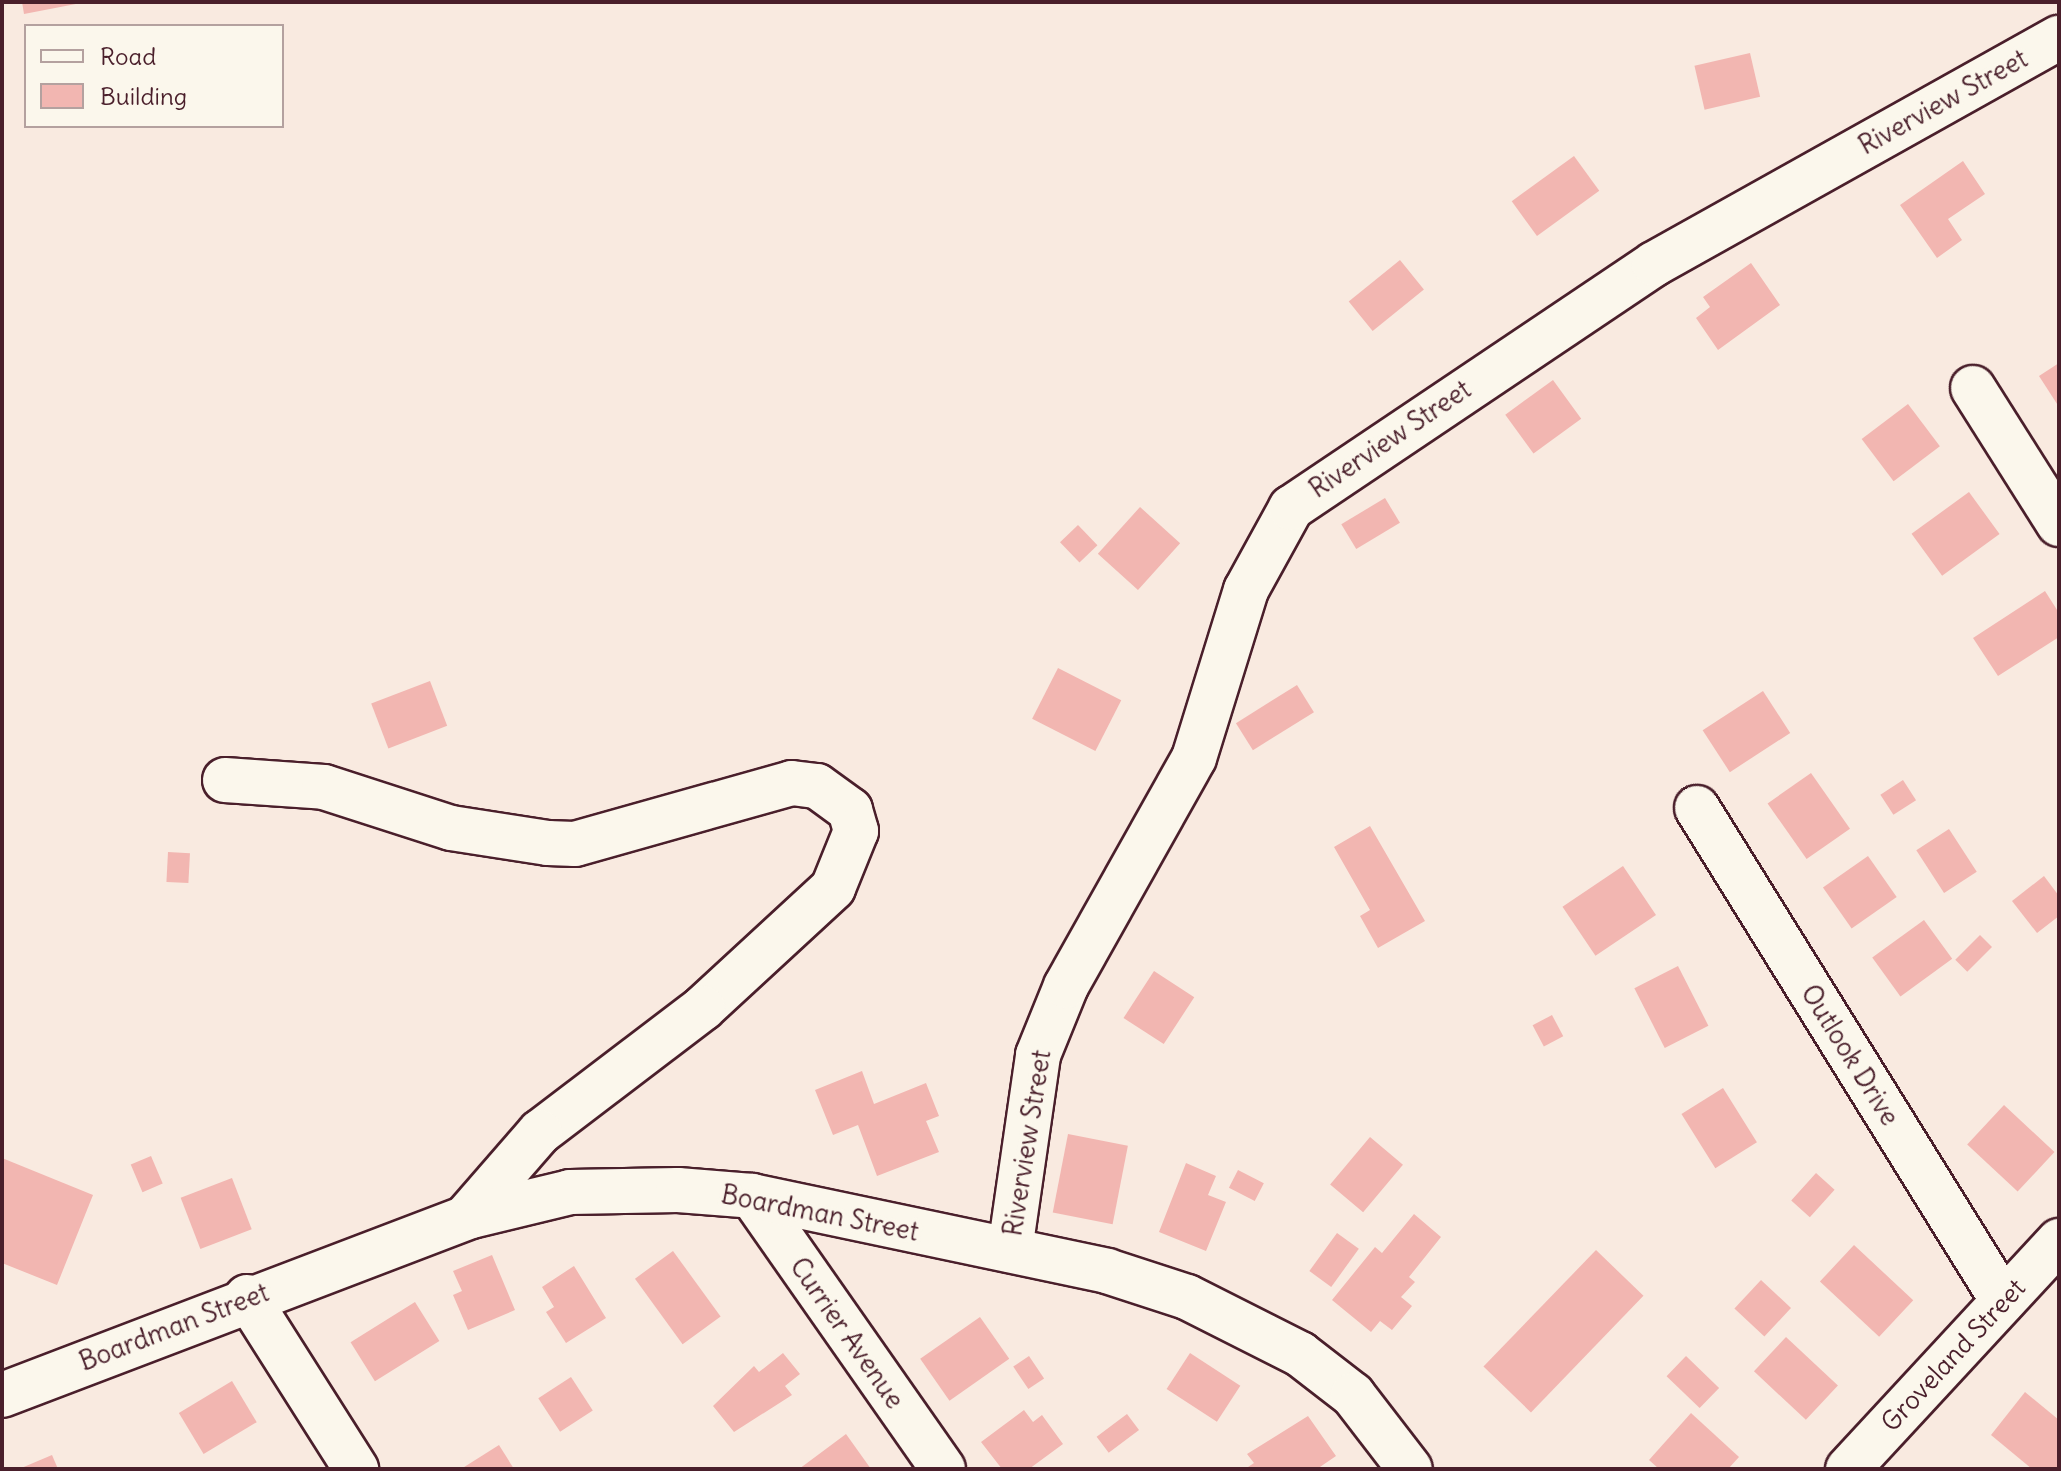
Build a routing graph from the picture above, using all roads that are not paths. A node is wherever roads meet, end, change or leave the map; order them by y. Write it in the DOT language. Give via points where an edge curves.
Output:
graph roads {
  1 [pos="2059,38"];
  2 [pos="1973,388"];
  3 [pos="2059,524"];
  4 [pos="225,780"];
  5 [pos="1697,808"];
  6 [pos="752,1196"];
  7 [pos="466,1217"];
  8 [pos="2059,1241"];
  9 [pos="1010,1250"];
  10 [pos="247,1297"];
  11 [pos="2003,1301"];
  12 [pos="2,1395"];
  13 [pos="356,1469"];
  14 [pos="943,1469"];
  15 [pos="1410,1469"];
  16 [pos="1848,1469"];
  1 -- 9 [label="street, Riverview Street" via="1654,264 1291,508 1246,590 1194,758 1066,986 1038,1055"];
  2 -- 3 [label="street"];
  4 -- 7 [label="street" via="324,787 451,828 548,843 575,844 792,783 817,786 850,810 856,831 833,888 703,1008 540,1132"];
  5 -- 11 [label="street, Outlook Drive"];
  6 -- 7 [label="street, Boardman Street" via="582,1191"];
  6 -- 9 [label="street, Boardman Street"];
  6 -- 14 [label="street, Currier Avenue"];
  7 -- 10 [label="street, Boardman Street"];
  8 -- 11 [label="street, Groveland Street"];
  9 -- 15 [label="street, Boardman Street" via="1107,1271 1235,1316 1300,1354 1353,1395"];
  10 -- 12 [label="street, Boardman Street"];
  10 -- 13 [label="street"];
  11 -- 16 [label="street, Groveland Street"];
}
